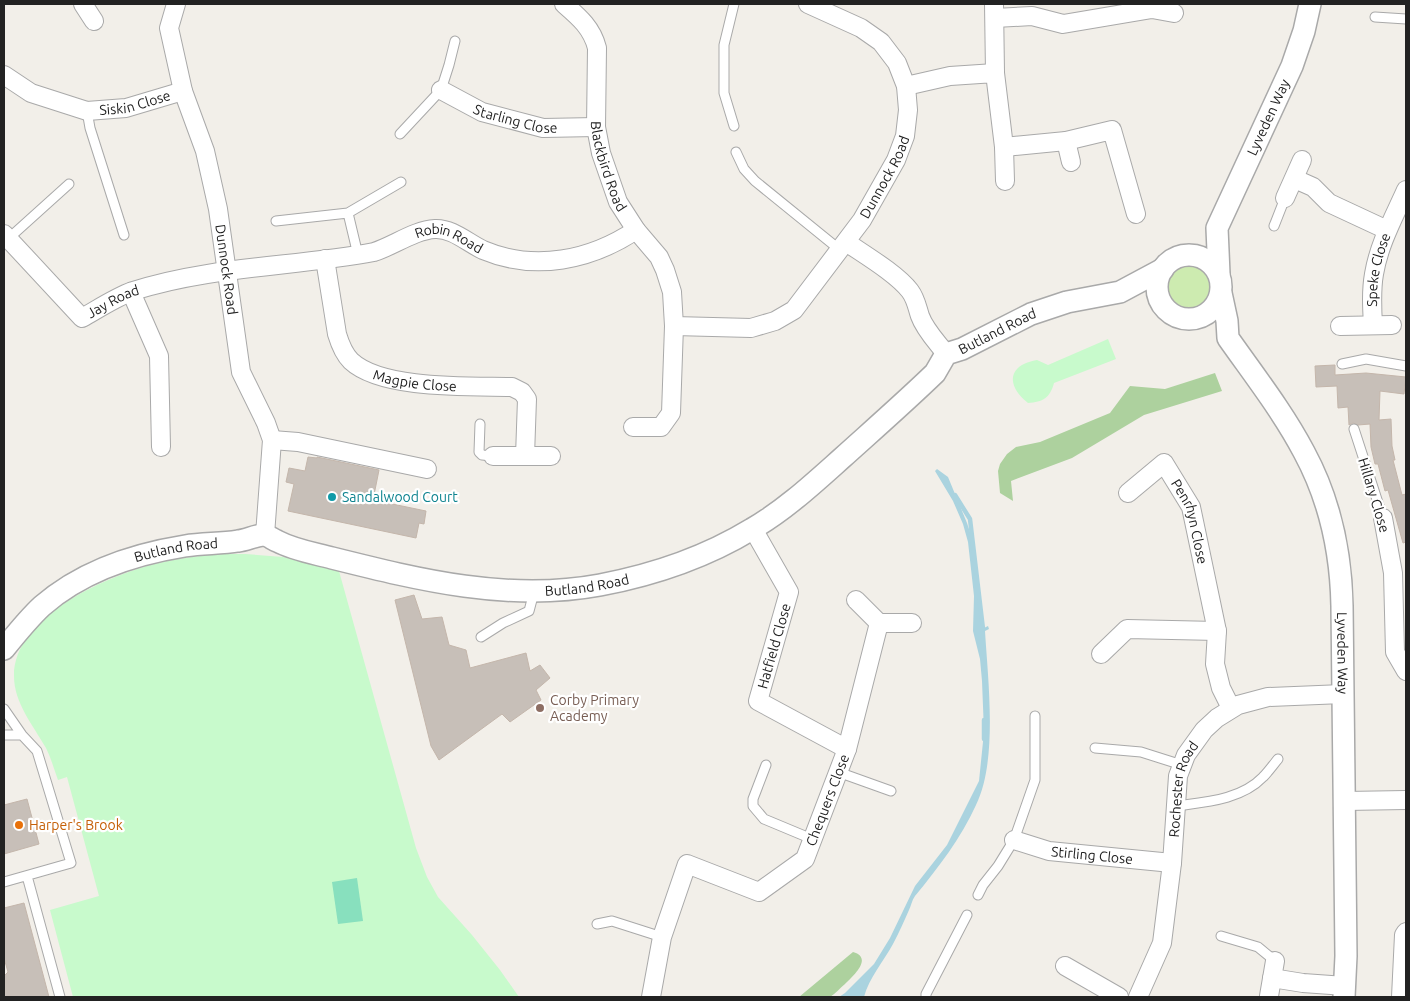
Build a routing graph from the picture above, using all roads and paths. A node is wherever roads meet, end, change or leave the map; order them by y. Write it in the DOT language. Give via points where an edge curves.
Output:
graph roads {
  1 [pos="83,4"];
  2 [pos="176,4"];
  3 [pos="564,4"];
  4 [pos="734,4"];
  5 [pos="808,4"];
  6 [pos="1310,4"];
  7 [pos="994,11"];
  8 [pos="1174,12"];
  9 [pos="1375,17"];
  10 [pos="1406,19"];
  11 [pos="94,21"];
  12 [pos="455,41"];
  13 [pos="995,73"];
  14 [pos="4,75"];
  15 [pos="906,86"];
  16 [pos="441,90"];
  17 [pos="183,91"];
  18 [pos="87,110"];
  19 [pos="734,126"];
  20 [pos="596,127"];
  21 [pos="400,134"];
  22 [pos="1066,141"];
  23 [pos="1004,147"];
  24 [pos="736,152"];
  25 [pos="1302,160"];
  26 [pos="1070,162"];
  27 [pos="1295,179"];
  28 [pos="1005,181"];
  29 [pos="401,182"];
  30 [pos="69,184"];
  31 [pos="1406,190"];
  32 [pos="1285,198"];
  33 [pos="348,213"];
  34 [pos="1136,214"];
  35 [pos="276,221"];
  36 [pos="1274,226"];
  37 [pos="1217,228"];
  38 [pos="636,230"];
  39 [pos="1387,230"];
  40 [pos="124,235"];
  41 [pos="6,237"];
  42 [pos="843,246"];
  43 [pos="358,255"];
  44 [pos="1184,255"];
  45 [pos="325,259"];
  46 [pos="1163,269"];
  47 [pos="228,271"];
  48 [pos="1220,284"];
  49 [pos="131,292"];
  50 [pos="1120,292"];
  51 [pos="1167,310"];
  52 [pos="1190,318"];
  53 [pos="1372,325"];
  54 [pos="1392,325"];
  55 [pos="674,326"];
  56 [pos="1340,326"];
  57 [pos="1228,338"];
  58 [pos="946,354"];
  59 [pos="1342,364"];
  60 [pos="1406,366"];
  61 [pos="480,424"];
  62 [pos="634,427"];
  63 [pos="1354,430"];
  64 [pos="272,440"];
  65 [pos="161,447"];
  66 [pos="493,456"];
  67 [pos="525,456"];
  68 [pos="551,456"];
  69 [pos="427,469"];
  70 [pos="1128,493"];
  71 [pos="1383,518"];
  72 [pos="754,529"];
  73 [pos="265,535"];
  74 [pos="1399,561"];
  75 [pos="534,592"];
  76 [pos="856,600"];
  77 [pos="879,623"];
  78 [pos="912,623"];
  79 [pos="1217,631"];
  80 [pos="481,638"];
  81 [pos="4,649"];
  82 [pos="1101,654"];
  83 [pos="1406,671"];
  84 [pos="1344,694"];
  85 [pos="1231,708"];
  86 [pos="4,709"];
  87 [pos="1035,716"];
  88 [pos="4,735"];
  89 [pos="22,735"];
  90 [pos="1095,748"];
  91 [pos="847,749"];
  92 [pos="1278,759"];
  93 [pos="766,765"];
  94 [pos="1182,765"];
  95 [pos="838,772"];
  96 [pos="891,791"];
  97 [pos="1406,800"];
  98 [pos="1345,801"];
  99 [pos="1176,806"];
  100 [pos="812,840"];
  101 [pos="1014,840"];
  102 [pos="1172,862"];
  103 [pos="27,876"];
  104 [pos="4,882"];
  105 [pos="978,895"];
  106 [pos="968,915"];
  107 [pos="597,924"];
  108 [pos="1406,932"];
  109 [pos="1221,936"];
  110 [pos="662,937"];
  111 [pos="1065,966"];
  112 [pos="1273,970"];
  113 [pos="1344,991"];
  114 [pos="60,997"];
  115 [pos="650,997"];
  116 [pos="926,997"];
  117 [pos="1120,997"];
  118 [pos="1138,997"];
  119 [pos="1268,997"];
  120 [pos="1401,997"];
  1 -- 11 [label="street"];
  2 -- 17 [label="street, Dunnock Road" via="169,28"];
  3 -- 20 [label="street, Blackbird Road" via="587,26 595,39"];
  4 -- 19 [label="lane" via="724,45 724,93"];
  5 -- 15 [label="street, Dunnock Road" via="861,28 881,42 897,63"];
  6 -- 37 [label="street, Lyveden Way" via="1292,66"];
  7 -- 8 [label="street" via="1063,24 1152,9"];
  7 -- 13 [label="street"];
  9 -- 10 [label="lane"];
  12 -- 16 [label="lane"];
  13 -- 15 [label="street" via="950,76"];
  13 -- 23 [label="street"];
  14 -- 18 [label="street, Siskin Close" via="31,93"];
  15 -- 42 [label="street, Dunnock Road" via="905,136 896,160 862,220"];
  16 -- 20 [label="street, Starling Close" via="482,112 543,128"];
  16 -- 21 [label="lane"];
  17 -- 18 [label="street, Siskin Close" via="126,108"];
  17 -- 47 [label="street, Dunnock Road" via="205,151"];
  18 -- 40 [label="lane"];
  20 -- 38 [label="street, Blackbird Road" via="612,188"];
  22 -- 23 [label="street"];
  22 -- 26 [label="street"];
  22 -- 34 [label="street" via="1112,130"];
  23 -- 28 [label="street"];
  24 -- 42 [label="lane" via="744,169 755,181"];
  25 -- 27 [label="street"];
  27 -- 32 [label="street"];
  27 -- 39 [label="street" via="1313,187 1329,203"];
  29 -- 33 [label="lane"];
  30 -- 41 [label="lane"];
  31 -- 39 [label="street, Speke Close"];
  32 -- 36 [label="lane"];
  33 -- 35 [label="lane"];
  33 -- 43 [label="lane"];
  37 -- 44 [label="street" via="1203,236"];
  37 -- 48 [label="street, Lyveden Way"];
  38 -- 43 [label="street, Robin Road" via="605,248 568,260 532,261 498,256 435,228 387,248"];
  38 -- 55 [label="street, Blackbird Road" via="659,257 670,280"];
  39 -- 53 [label="street, Speke Close" via="1374,275"];
  41 -- 49 [label="street, Jay Road" via="82,318"];
  42 -- 55 [label="street" via="794,310 775,321 751,328"];
  42 -- 58 [label="street" via="901,282 911,292 926,328"];
  43 -- 45 [label="street, Robin Road"];
  44 -- 46 [label="street" via="1174,258"];
  44 -- 48 [label="street" via="1194,255 1212,263"];
  45 -- 47 [label="street, Robin Road"];
  45 -- 67 [label="street, Magpie Close" via="337,334 351,361 371,373 400,382 512,388 522,392 527,399"];
  46 -- 50 [label="street, Butland Road"];
  46 -- 51 [label="street" via="1158,293"];
  47 -- 49 [label="street, Jay Road"];
  47 -- 64 [label="street, Dunnock Road" via="241,372"];
  48 -- 52 [label="street" via="1213,309 1205,315"];
  48 -- 57 [label="street, Lyveden Way"];
  49 -- 65 [label="street" via="159,356"];
  50 -- 51 [label="street, Butland Road"];
  50 -- 58 [label="street, Butland Road" via="1067,302 1031,314"];
  51 -- 52 [label="street"];
  52 -- 57 [label="street"];
  53 -- 54 [label="street"];
  53 -- 56 [label="street"];
  55 -- 62 [label="street, Blackbird Road" via="671,414 661,427"];
  57 -- 84 [label="street, Lyveden Way" via="1304,451 1325,501 1341,574"];
  58 -- 72 [label="street, Butland Road" via="935,373 919,388 814,482"];
  59 -- 60 [label="lane" via="1366,359"];
  61 -- 66 [label="lane" via="479,452"];
  63 -- 71 [label="lane, Hillary Close"];
  64 -- 69 [label="street" via="298,442"];
  64 -- 73 [label="street, Dunnock Road"];
  66 -- 67 [label="street"];
  67 -- 68 [label="street"];
  70 -- 79 [label="street, Penrhyn Close" via="1164,463 1191,507"];
  71 -- 74 [label="street, Hillary Close"];
  72 -- 75 [label="street, Butland Road" via="692,559 646,575 568,590"];
  72 -- 91 [label="street, Hatfield Close" via="789,592 758,701"];
  73 -- 75 [label="street, Butland Road" via="298,550 439,583 485,590"];
  73 -- 81 [label="street, Butland Road" via="171,548 114,565 85,578 50,601"];
  74 -- 83 [label="street, Hillary Close" via="1395,652"];
  75 -- 80 [label="lane" via="529,611 503,622"];
  76 -- 77 [label="street"];
  77 -- 78 [label="street"];
  77 -- 91 [label="street, Chequers Close"];
  79 -- 82 [label="street" via="1127,629"];
  79 -- 85 [label="street, Penrhyn Close" via="1215,664 1221,688"];
  84 -- 85 [label="street, Rochester Road" via="1268,697"];
  84 -- 98 [label="street, Lyveden Way"];
  85 -- 94 [label="street, Rochester Road" via="1204,730"];
  86 -- 89 [label="lane"];
  87 -- 101 [label="lane" via="1035,780"];
  88 -- 89 [label="lane"];
  89 -- 103 [label="lane" via="37,751 71,863"];
  90 -- 94 [label="lane" via="1141,752"];
  91 -- 95 [label="street, Chequers Close"];
  92 -- 99 [label="lane" via="1262,778 1240,793"];
  93 -- 100 [label="lane" via="753,799 756,812 764,819"];
  94 -- 99 [label="street, Rochester Road"];
  95 -- 96 [label="lane"];
  95 -- 100 [label="street, Chequers Close"];
  97 -- 98 [label="street"];
  98 -- 113 [label="street, Lyveden Way"];
  99 -- 102 [label="street, Rochester Road"];
  100 -- 110 [label="street, Chequers Close" via="805,860 759,892 687,864"];
  101 -- 102 [label="street, Stirling Close" via="1049,851"];
  101 -- 105 [label="lane"];
  102 -- 118 [label="street, Rochester Road" via="1162,942"];
  103 -- 104 [label="lane"];
  103 -- 114 [label="lane"];
  106 -- 116 [label="lane"];
  107 -- 110 [label="lane" via="612,921"];
  108 -- 120 [label="street"];
  109 -- 112 [label="lane" via="1258,946"];
  110 -- 115 [label="street, Chequers Close"];
  111 -- 117 [label="street"];
  112 -- 113 [label="street" via="1303,983"];
  112 -- 119 [label="street"];
}
